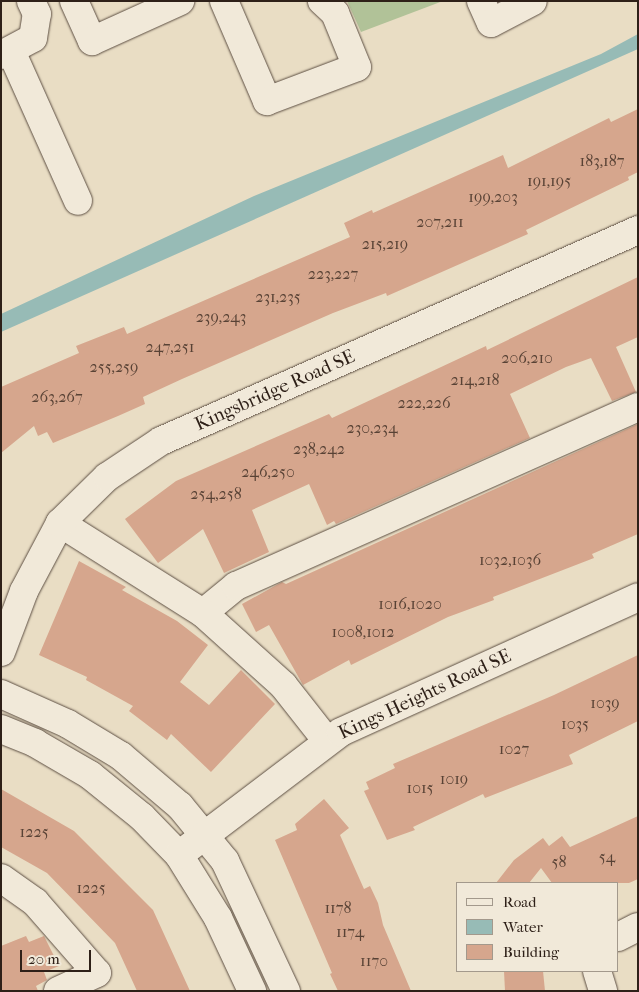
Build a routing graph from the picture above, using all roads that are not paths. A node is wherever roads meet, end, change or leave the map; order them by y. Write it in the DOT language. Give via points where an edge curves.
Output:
graph roads {
  1 [pos="31,1"];
  2 [pos="74,1"];
  3 [pos="180,1"];
  4 [pos="224,1"];
  5 [pos="322,1"];
  6 [pos="481,1"];
  7 [pos="533,1"];
  8 [pos="6,53"];
  9 [pos="78,201"];
  10 [pos="638,230"];
  11 [pos="638,407"];
  12 [pos="60,522"];
  13 [pos="638,597"];
  14 [pos="203,613"];
  15 [pos="1,652"];
  16 [pos="1,694"];
  17 [pos="1,729"];
  18 [pos="327,741"];
  19 [pos="206,835"];
  20 [pos="179,855"];
  21 [pos="1,878"];
  22 [pos="638,927"];
  23 [pos="619,936"];
  24 [pos="597,972"];
  25 [pos="102,982"];
  26 [pos="58,991"];
  27 [pos="252,991"];
  28 [pos="286,991"];
  29 [pos="603,991"];
  1 -- 8 [label="street" via="37,14 33,38"];
  2 -- 3 [label="street" via="92,41"];
  4 -- 5 [label="street" via="267,101 357,67 335,13"];
  6 -- 7 [label="street" via="491,23"];
  8 -- 9 [label="street"];
  10 -- 12 [label="street, Kingsbridge Road SE" via="161,442 107,477"];
  11 -- 14 [label="street" via="236,586"];
  12 -- 14 [label="street"];
  12 -- 15 [label="street, Kingsbridge Road SE" via="24,591"];
  13 -- 18 [label="street, Kings Heights Road SE"];
  14 -- 18 [label="street" via="283,685"];
  16 -- 19 [label="street" via="68,724 121,756 180,806"];
  17 -- 20 [label="street" via="36,743 90,774 142,817"];
  18 -- 19 [label="street, Kings Heights Road SE"];
  19 -- 20 [label="street, Kings Heights Road SE"];
  19 -- 28 [label="street" via="237,882"];
  20 -- 27 [label="street" via="197,878"];
  21 -- 25 [label="street" via="35,902"];
  22 -- 23 [label="street"];
  24 -- 29 [label="street"];
  25 -- 26 [label="street"];
}
